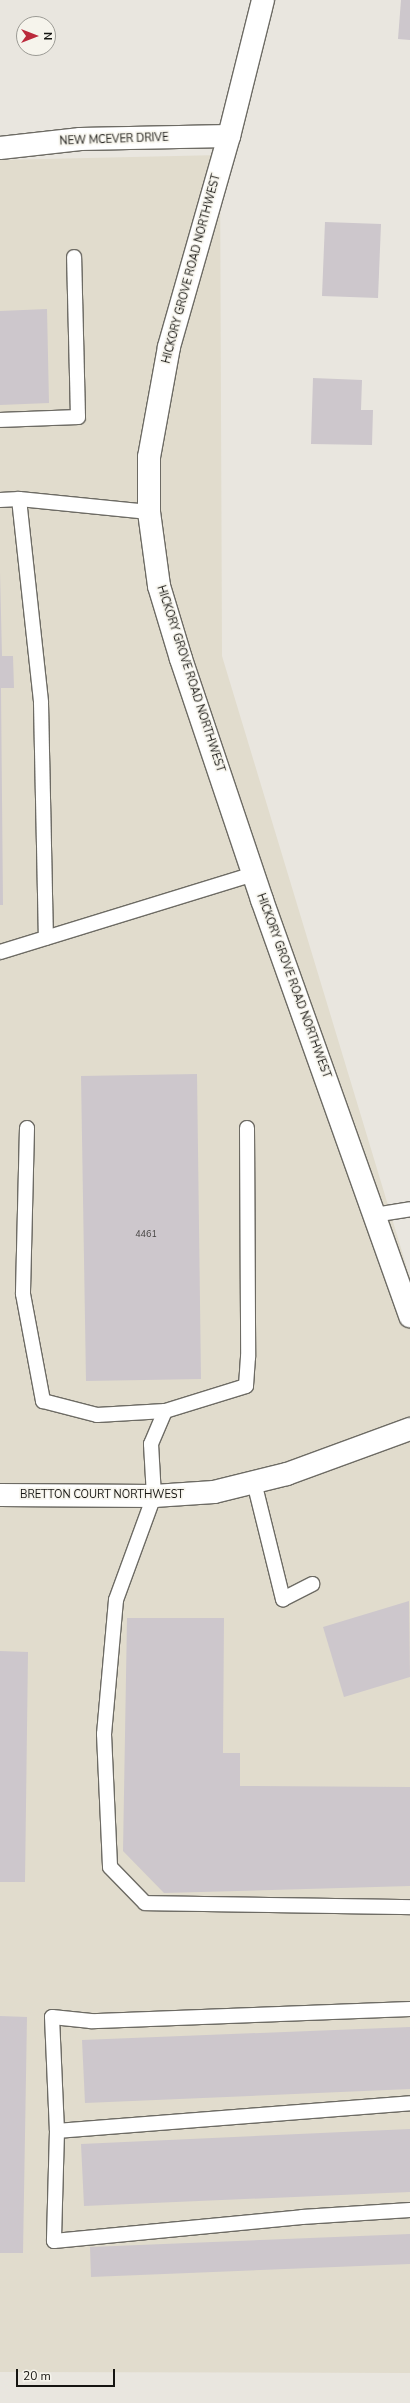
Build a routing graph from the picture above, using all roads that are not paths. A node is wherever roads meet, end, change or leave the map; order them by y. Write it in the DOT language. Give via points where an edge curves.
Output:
graph roads {
  1 [pos="263,0"];
  2 [pos="229,136"];
  3 [pos="0,148"];
  4 [pos="74,257"];
  5 [pos="0,420"];
  6 [pos="19,499"];
  7 [pos="0,500"];
  8 [pos="149,512"];
  9 [pos="254,874"];
  10 [pos="46,938"];
  11 [pos="0,952"];
  12 [pos="27,1128"];
  13 [pos="247,1128"];
  14 [pos="410,1209"];
  15 [pos="374,1215"];
  16 [pos="410,1316"];
  17 [pos="165,1411"];
  18 [pos="410,1429"];
  19 [pos="254,1482"];
  20 [pos="0,1495"];
  21 [pos="154,1496"];
  22 [pos="312,1584"];
  23 [pos="410,1907"];
  24 [pos="410,2009"];
  25 [pos="410,2103"];
  26 [pos="57,2131"];
  27 [pos="410,2210"];
  1 -- 2 [label="street, HICKORY GROVE ROAD NORTHWEST"];
  2 -- 3 [label="street, NEW MCEVER DRIVE" via="80,139"];
  2 -- 8 [label="street, HICKORY GROVE ROAD NORTHWEST" via="169,347 149,457"];
  4 -- 5 [label="lane" via="78,417"];
  6 -- 7 [label="lane"];
  6 -- 8 [label="lane"];
  6 -- 10 [label="lane" via="41,703"];
  8 -- 9 [label="street, HICKORY GROVE ROAD NORTHWEST" via="159,586"];
  9 -- 10 [label="lane"];
  9 -- 15 [label="street, HICKORY GROVE ROAD NORTHWEST"];
  10 -- 11 [label="lane"];
  12 -- 17 [label="lane" via="24,1294 43,1401 97,1414"];
  13 -- 17 [label="lane" via="246,1386"];
  14 -- 15 [label="lane"];
  15 -- 16 [label="street, HICKORY GROVE ROAD NORTHWEST"];
  17 -- 21 [label="lane" via="151,1444"];
  18 -- 19 [label="street, BRETTON COURT NORTHWEST" via="336,1457"];
  19 -- 21 [label="street, BRETTON COURT NORTHWEST" via="214,1492"];
  19 -- 22 [label="lane" via="283,1599"];
  20 -- 21 [label="street, BRETTON COURT NORTHWEST"];
  21 -- 23 [label="lane" via="116,1600 104,1734 110,1867 145,1903"];
  24 -- 26 [label="lane" via="91,2021 52,2017"];
  25 -- 26 [label="lane"];
  26 -- 27 [label="lane" via="54,2241 302,2217"];
}
